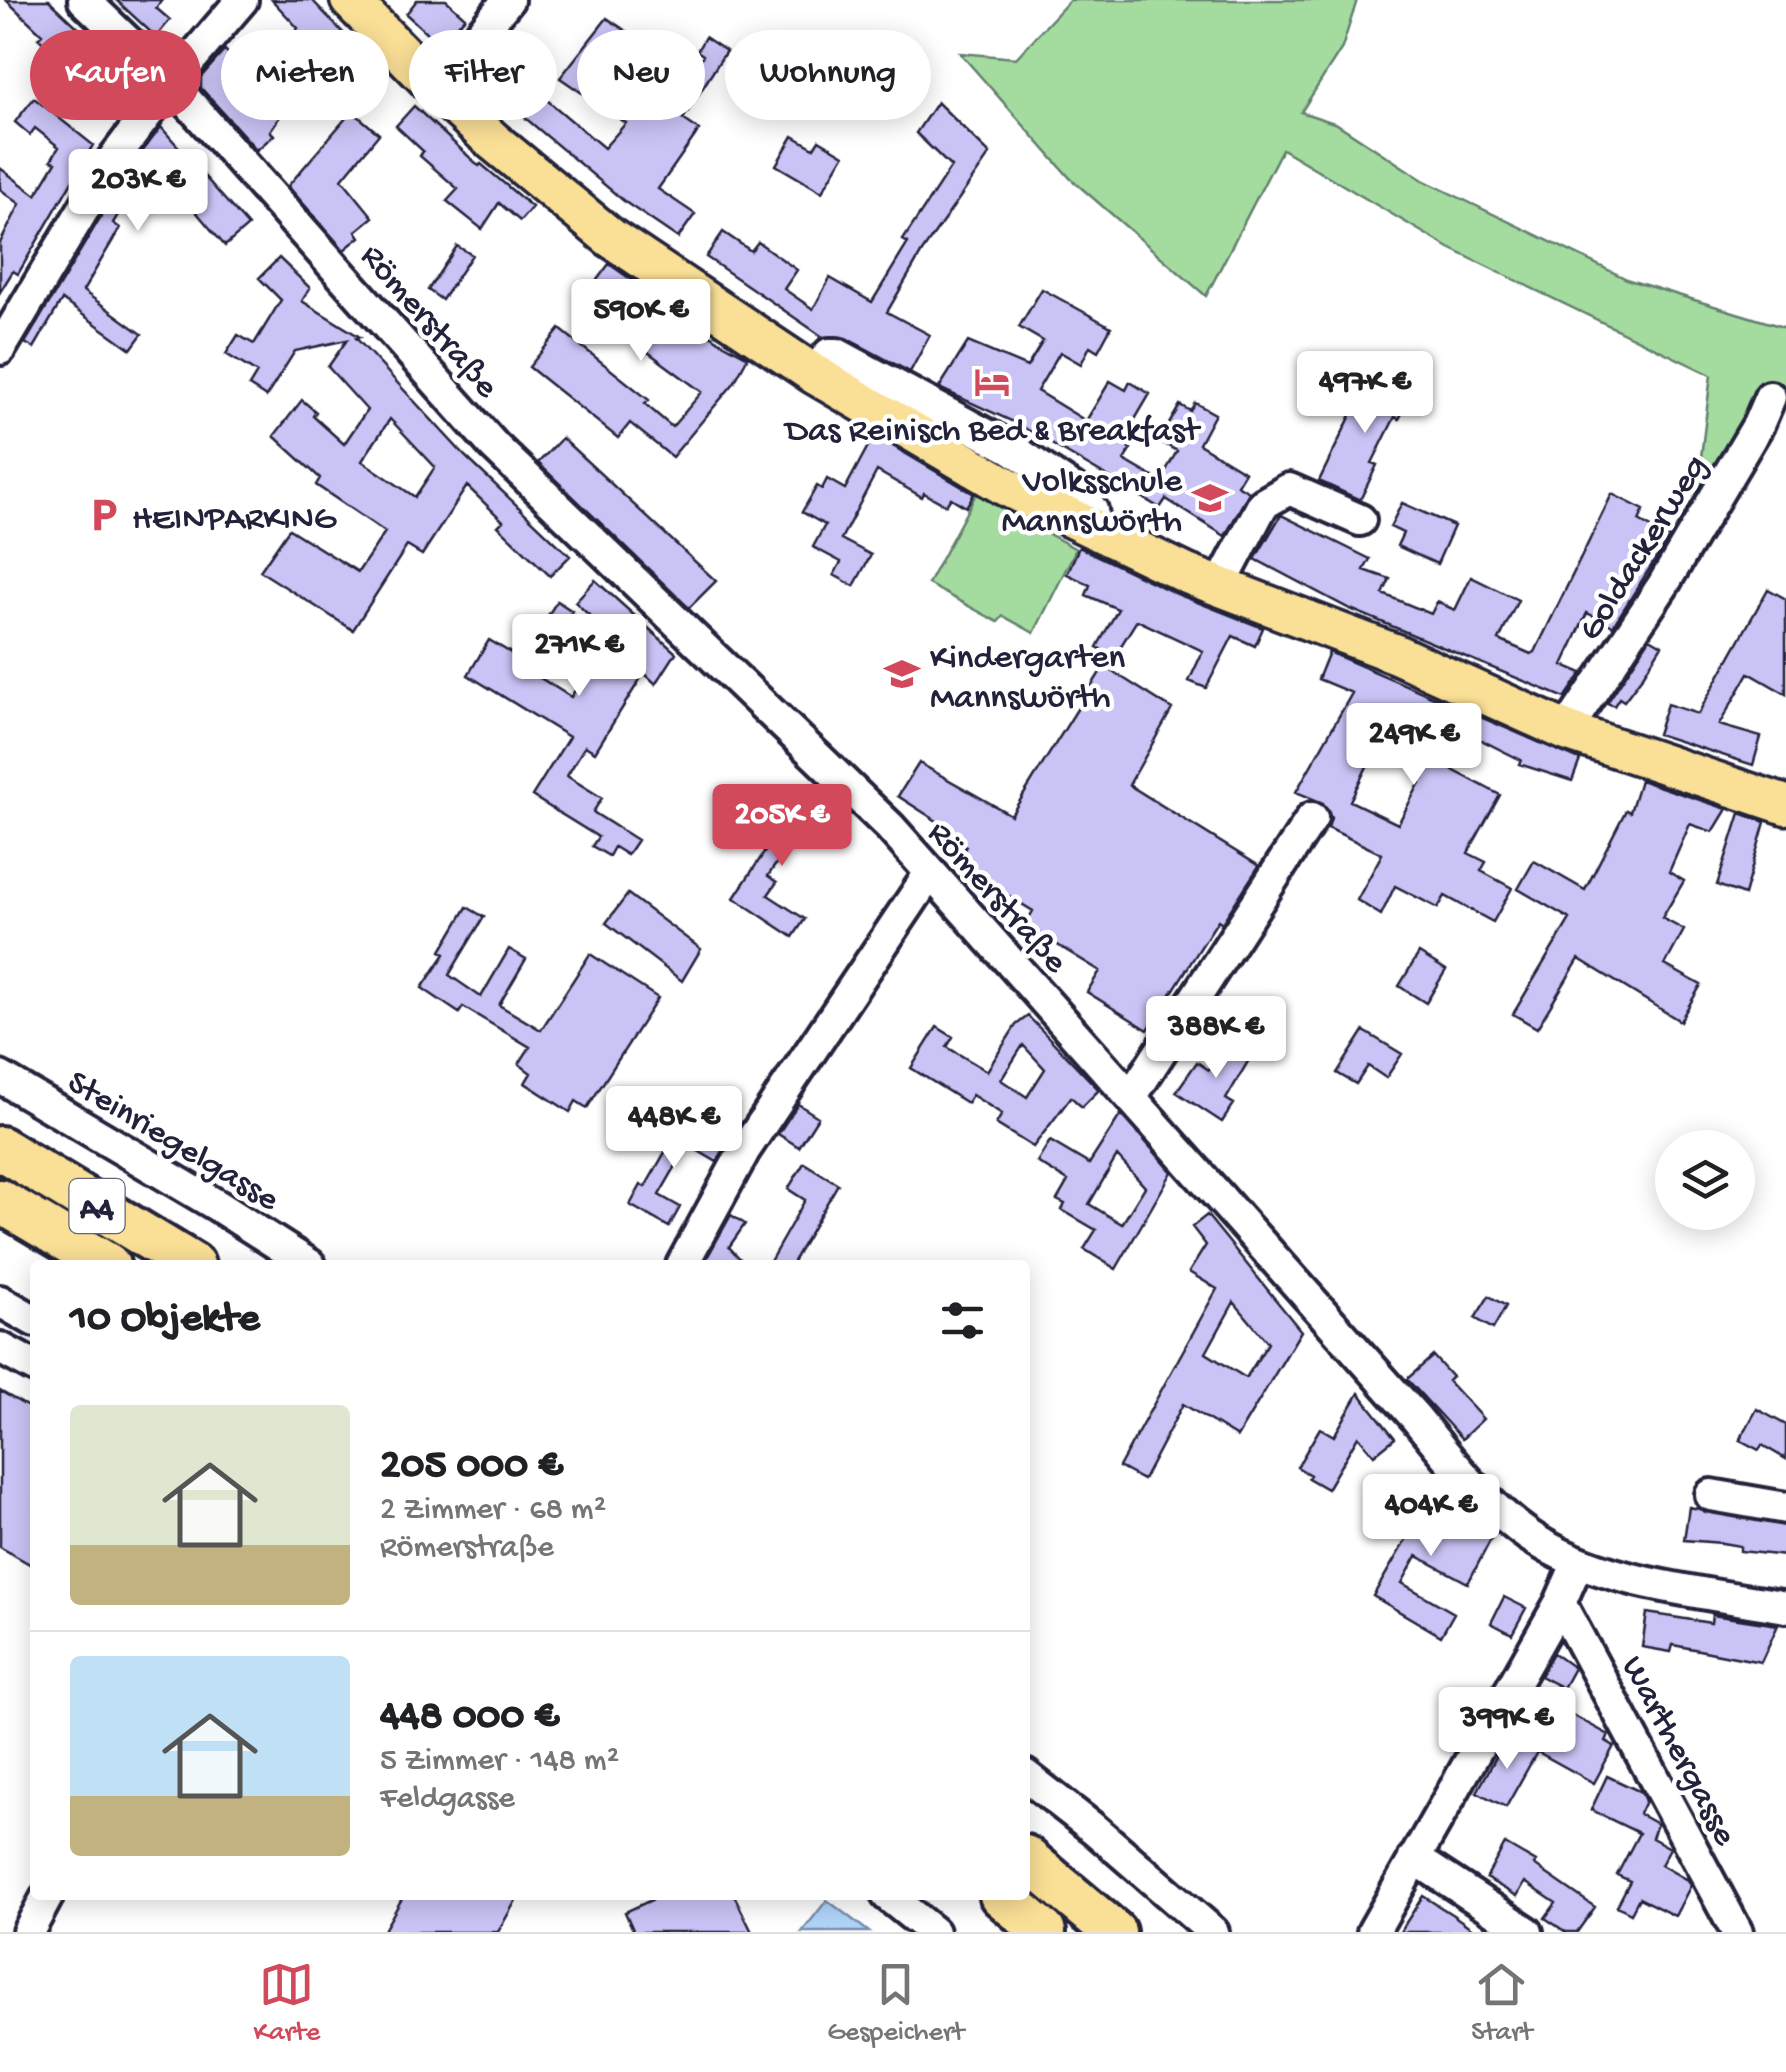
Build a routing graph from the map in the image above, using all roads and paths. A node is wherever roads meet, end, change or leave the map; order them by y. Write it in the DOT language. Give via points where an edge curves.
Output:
graph roads {
  1 [pos="84,0"];
  2 [pos="242,0"];
  3 [pos="350,0"];
  4 [pos="508,0"];
  5 [pos="115,30"];
  6 [pos="483,30"];
  7 [pos="201,48"];
  8 [pos="409,60"];
  9 [pos="201,117"];
  10 [pos="143,120"];
  11 [pos="470,120"];
  12 [pos="0,349"];
  13 [pos="1770,397"];
  14 [pos="1360,520"];
  15 [pos="1220,586"];
  16 [pos="1566,730"];
  17 [pos="1786,804"];
  18 [pos="1312,818"];
  19 [pos="930,873"];
  20 [pos="0,1077"];
  21 [pos="1130,1097"];
  22 [pos="0,1148"];
  23 [pos="0,1202"];
  24 [pos="99,1260"];
  25 [pos="186,1260"];
  26 [pos="302,1260"];
  27 [pos="685,1260"];
  28 [pos="0,1302"];
  29 [pos="30,1319"];
  30 [pos="0,1348"];
  31 [pos="30,1365"];
  32 [pos="1712,1495"];
  33 [pos="1786,1508"];
  34 [pos="1578,1562"];
  35 [pos="1560,1603"];
  36 [pos="1786,1607"];
  37 [pos="1030,1780"];
  38 [pos="1414,1858"];
  39 [pos="1030,1861"];
  40 [pos="45,1900"];
  41 [pos="893,1900"];
  42 [pos="1006,1900"];
  43 [pos="28,1932"];
  44 [pos="934,1932"];
  45 [pos="1044,1932"];
  46 [pos="1114,1932"];
  47 [pos="1213,1932"];
  48 [pos="1373,1932"];
  49 [pos="1527,1932"];
  50 [pos="1737,1932"];
  1 -- 5 [label="street, Römerstraße"];
  2 -- 7 [label="street"];
  3 -- 8 [label="main road"];
  4 -- 6 [label="street"];
  9 -- 19 [label="street, Römerstraße" via="494,446"];
  10 -- 12 [label="street"];
  11 -- 15 [label="main road" via="611,238 814,374 924,420 1007,487"];
  13 -- 16 [label="street, Goldackerweg" via="1664,585"];
  14 -- 15 [label="street" via="1289,489 1263,504"];
  15 -- 16 [label="main road"];
  16 -- 17 [label="main road"];
  18 -- 21 [label="street"];
  19 -- 21 [label="street, Römerstraße"];
  19 -- 27 [label="street" via="744,1151"];
  20 -- 26 [label="street, Steinriegelgasse"];
  21 -- 34 [label="street, Römerstraße" via="1475,1489 1528,1534"];
  22 -- 25 [label="highway, A4"];
  23 -- 24 [label="highway, A4"];
  28 -- 29 [label="street"];
  30 -- 31 [label="street"];
  32 -- 33 [label="street"];
  34 -- 35 [label="street"];
  34 -- 36 [label="street, Römerstraße"];
  35 -- 38 [label="street"];
  35 -- 50 [label="street, Warthergasse"];
  37 -- 47 [label="street"];
  38 -- 48 [label="street"];
  38 -- 49 [label="street"];
  39 -- 46 [label="highway"];
  40 -- 43 [label="street"];
  41 -- 44 [label="street"];
  42 -- 45 [label="highway"];
}
